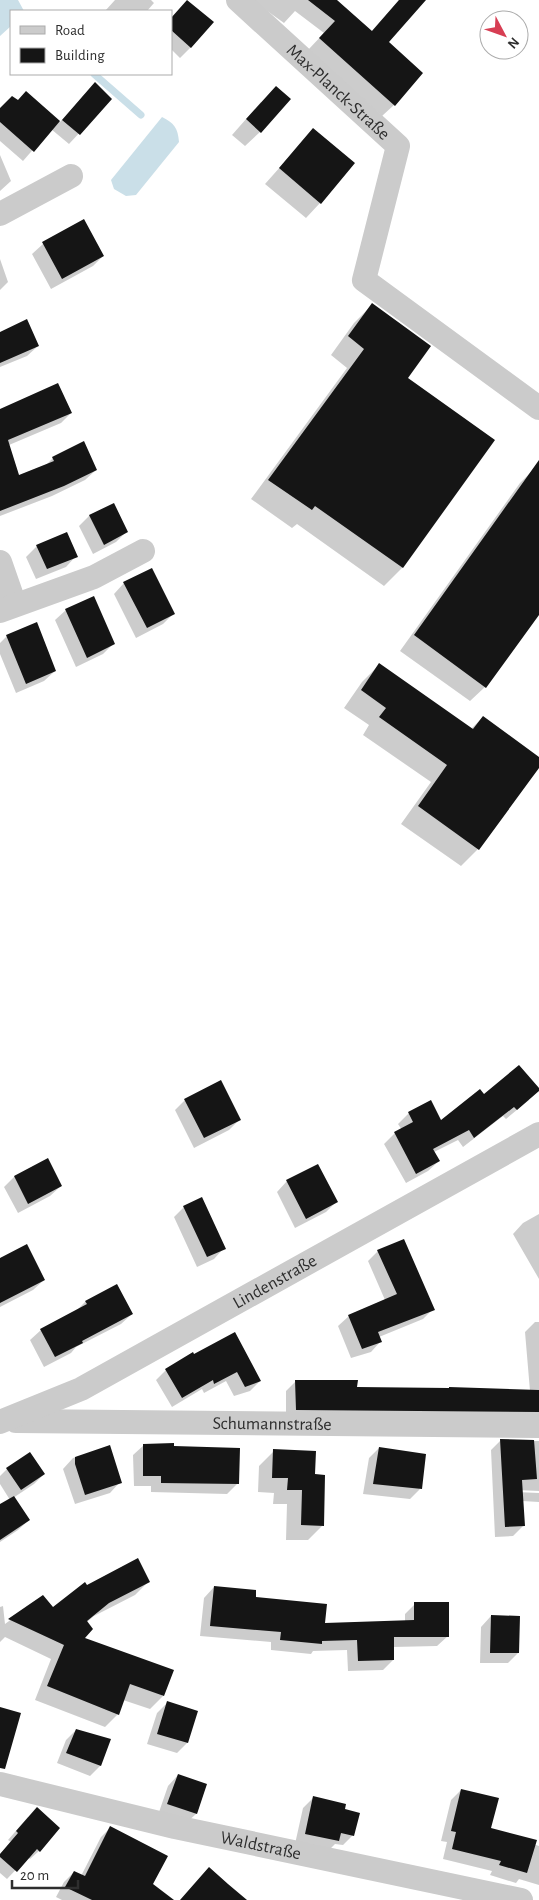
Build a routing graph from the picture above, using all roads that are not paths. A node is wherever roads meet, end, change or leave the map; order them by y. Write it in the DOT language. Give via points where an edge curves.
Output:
graph roads {
  1 [pos="238,0"];
  2 [pos="71,176"];
  3 [pos="0,214"];
  4 [pos="539,408"];
  5 [pos="143,552"];
  6 [pos="0,562"];
  7 [pos="8,608"];
  8 [pos="539,1134"];
  9 [pos="2,1421"];
  10 [pos="539,1426"];
  11 [pos="0,1784"];
  12 [pos="498,1897"];
  13 [pos="522,1900"];
  1 -- 4 [label="street, Max-Planck-Straße" via="398,146 364,280"];
  2 -- 3 [label="street"];
  5 -- 7 [label="street" via="94,578"];
  6 -- 7 [label="street"];
  8 -- 9 [label="street, Lindenstraße" via="81,1389"];
  9 -- 10 [label="street, Schumannstraße"];
  11 -- 12 [label="street, Waldstraße" via="175,1827"];
  12 -- 13 [label="street, Waldstraße"];
}
